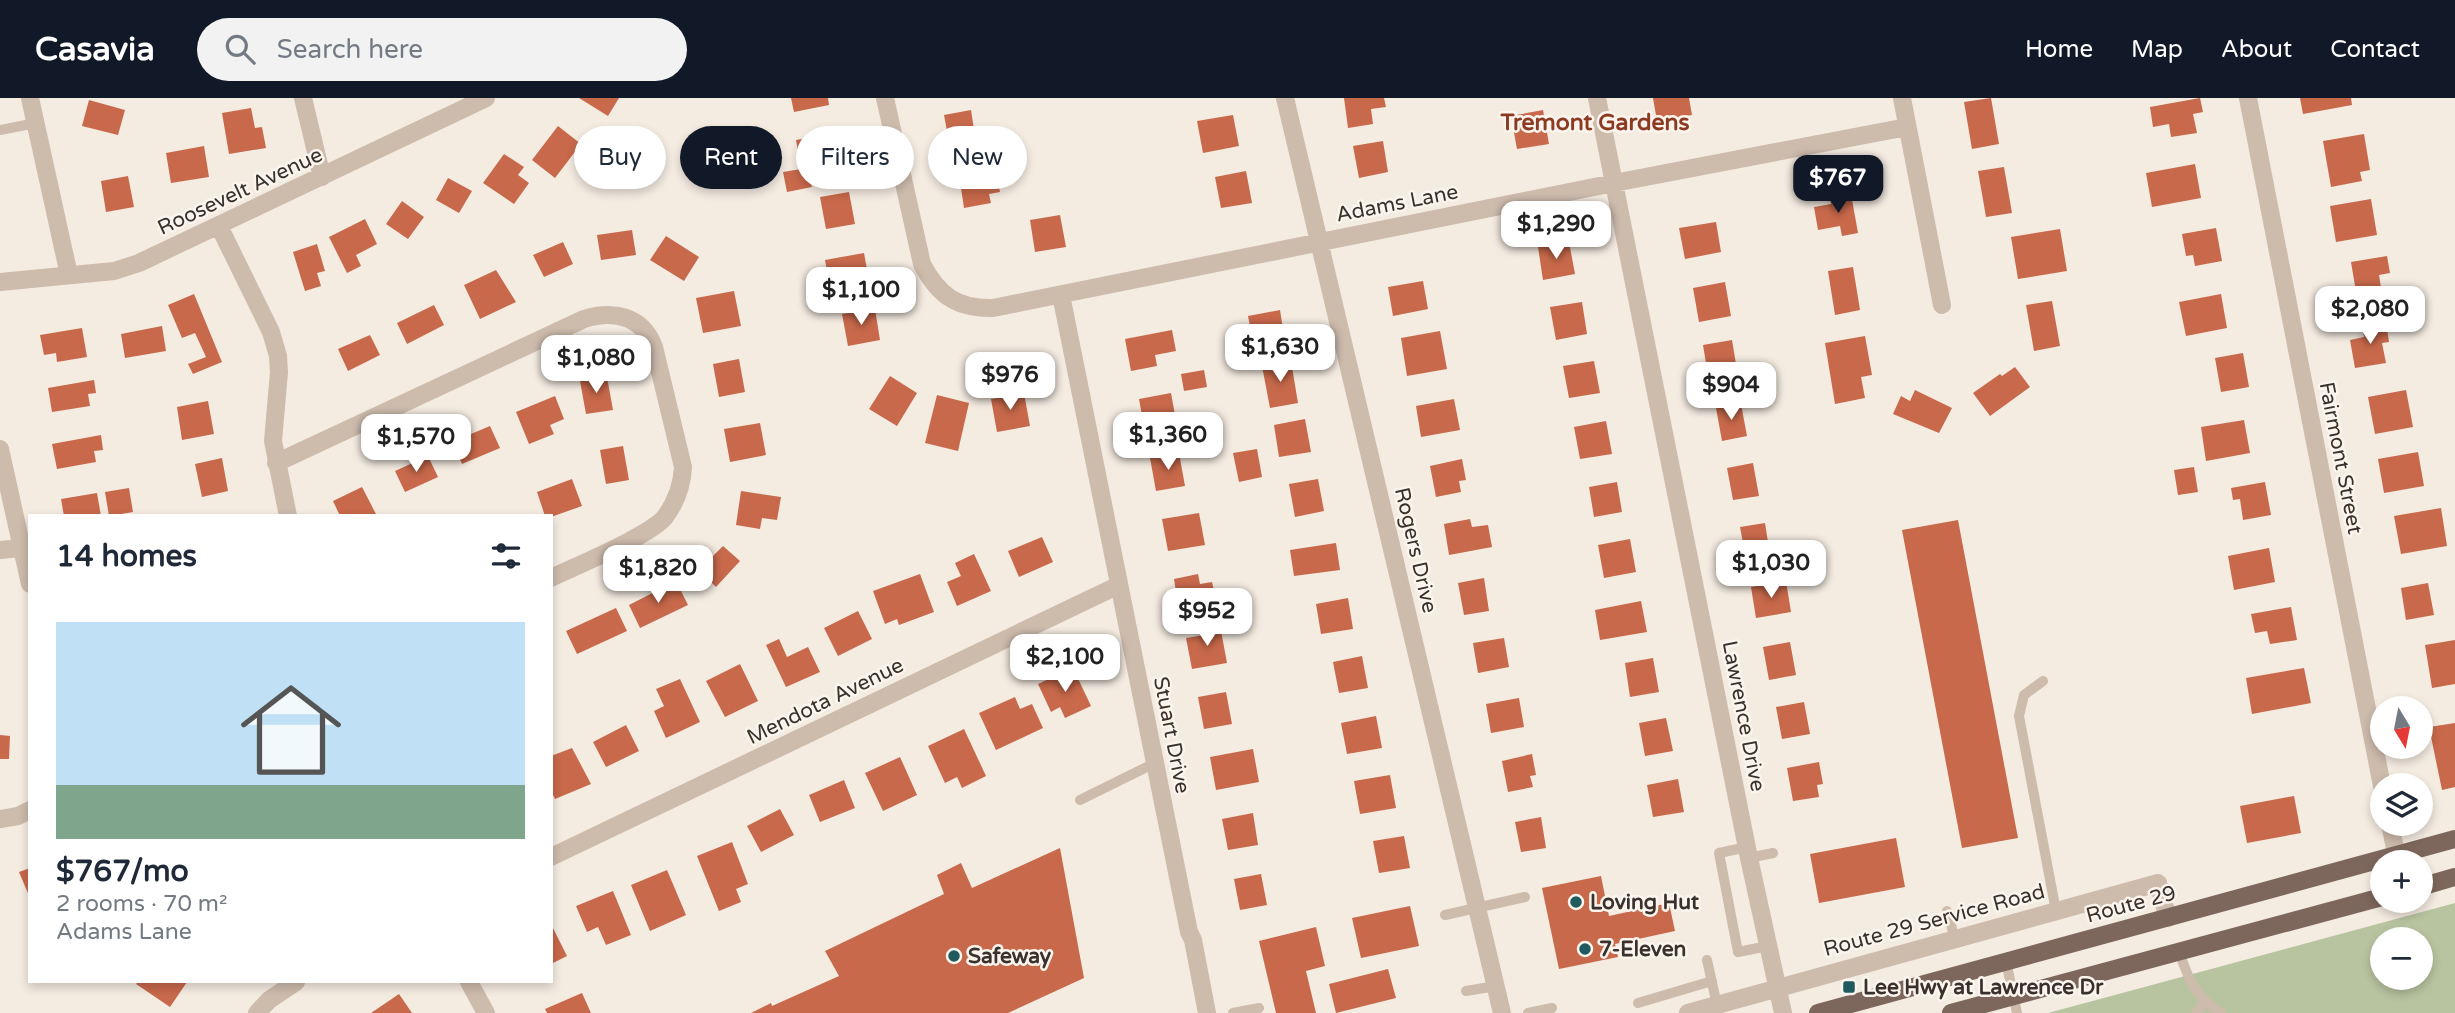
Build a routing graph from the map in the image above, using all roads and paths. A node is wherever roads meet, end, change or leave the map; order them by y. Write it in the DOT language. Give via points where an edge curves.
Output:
graph roads {
  1 [pos="30,98"];
  2 [pos="303,98"];
  3 [pos="486,98"];
  4 [pos="885,98"];
  5 [pos="1285,98"];
  6 [pos="1597,98"];
  7 [pos="1902,98"];
  8 [pos="2248,98"];
  9 [pos="36,123"];
  10 [pos="1908,127"];
  11 [pos="0,130"];
  12 [pos="321,177"];
  13 [pos="1614,183"];
  14 [pos="219,226"];
  15 [pos="1319,242"];
  16 [pos="69,275"];
  17 [pos="0,282"];
  18 [pos="1061,295"];
  19 [pos="1942,305"];
  20 [pos="0,449"];
  21 [pos="276,463"];
  22 [pos="288,514"];
  23 [pos="22,548"];
  24 [pos="0,550"];
  25 [pos="28,575"];
  26 [pos="553,577"];
  27 [pos="1119,586"];
  28 [pos="2042,681"];
  29 [pos="1155,763"];
  30 [pos="2379,773"];
  31 [pos="1080,800"];
  32 [pos="28,811"];
  33 [pos="0,819"];
  34 [pos="2455,839"];
  35 [pos="2423,850"];
  36 [pos="1748,853"];
  37 [pos="1773,853"];
  38 [pos="553,857"];
  39 [pos="2370,866"];
  40 [pos="2455,877"];
  41 [pos="2433,883"];
  42 [pos="1525,897"];
  43 [pos="2370,900"];
  44 [pos="1477,908"];
  45 [pos="1947,911"];
  46 [pos="2056,911"];
  47 [pos="1446,915"];
  48 [pos="2168,918"];
  49 [pos="1955,939"];
  50 [pos="1768,946"];
  51 [pos="2179,951"];
  52 [pos="1707,960"];
  53 [pos="2006,961"];
  54 [pos="1712,982"];
  55 [pos="294,983"];
  56 [pos="470,983"];
  57 [pos="1496,986"];
  58 [pos="1777,989"];
  59 [pos="1466,991"];
  60 [pos="1638,1003"];
  61 [pos="2206,1003"];
  62 [pos="1717,1005"];
  63 [pos="2016,1005"];
  64 [pos="1259,1008"];
  65 [pos="1552,1008"];
  66 [pos="257,1013"];
  67 [pos="486,1013"];
  68 [pos="1207,1013"];
  69 [pos="1234,1013"];
  70 [pos="1502,1013"];
  71 [pos="1528,1013"];
  72 [pos="1688,1013"];
  73 [pos="1783,1013"];
  74 [pos="1818,1013"];
  75 [pos="1951,1013"];
  76 [pos="2196,1013"];
  77 [pos="2221,1013"];
  1 -- 9 [label="street"];
  2 -- 12 [label="street"];
  3 -- 12 [label="street, Roosevelt Avenue"];
  4 -- 18 [label="street" via="922,264 932,282 943,294 980,309"];
  5 -- 15 [label="street, Rogers Drive"];
  6 -- 13 [label="street, Lawrence Drive"];
  7 -- 10 [label="street"];
  8 -- 30 [label="street, Fairmont Street"];
  9 -- 11 [label="lane"];
  9 -- 16 [label="street"];
  10 -- 13 [label="street, Adams Lane"];
  10 -- 19 [label="street"];
  12 -- 14 [label="street, Roosevelt Avenue"];
  13 -- 15 [label="street, Adams Lane"];
  13 -- 36 [label="street, Lawrence Drive"];
  14 -- 16 [label="street, Roosevelt Avenue" via="139,263 114,271"];
  14 -- 21 [label="street" via="271,332 278,356"];
  15 -- 18 [label="street, Adams Lane"];
  15 -- 44 [label="street, Rogers Drive"];
  16 -- 17 [label="street, Roosevelt Avenue"];
  18 -- 27 [label="street, Stuart Drive"];
  20 -- 23 [label="street"];
  21 -- 22 [label="street"];
  21 -- 26 [label="street" via="583,319 624,316 645,330 654,346 682,467 682,486 656,526"];
  23 -- 24 [label="street"];
  23 -- 25 [label="street"];
  27 -- 29 [label="street, Stuart Drive"];
  27 -- 38 [label="street, Mendota Avenue"];
  28 -- 46 [label="lane" via="2024,695 2019,716"];
  29 -- 31 [label="lane"];
  29 -- 68 [label="street, Stuart Drive"];
  32 -- 33 [label="street"];
  34 -- 35 [label="main road, Route 29"];
  36 -- 37 [label="lane"];
  36 -- 50 [label="street, Lawrence Drive"];
  36 -- 50 [label="lane" via="1719,853 1738,952"];
  39 -- 48 [label="main road, Route 29"];
  40 -- 41 [label="main road"];
  42 -- 44 [label="lane"];
  43 -- 51 [label="main road"];
  44 -- 47 [label="lane"];
  44 -- 57 [label="street, Rogers Drive"];
  45 -- 49 [label="lane"];
  46 -- 48 [label="street, Route 29 Service Road" via="2158,883"];
  46 -- 49 [label="street, Route 29 Service Road"];
  48 -- 53 [label="main road, Route 29"];
  49 -- 58 [label="street, Route 29 Service Road" via="1886,953"];
  50 -- 58 [label="street, Lawrence Drive"];
  51 -- 61 [label="lane" via="2190,982"];
  51 -- 63 [label="main road"];
  52 -- 54 [label="lane"];
  53 -- 63 [label="lane"];
  53 -- 74 [label="main road, Route 29"];
  54 -- 60 [label="lane"];
  54 -- 62 [label="lane"];
  55 -- 66 [label="street"];
  56 -- 67 [label="street"];
  57 -- 59 [label="lane"];
  57 -- 70 [label="street, Rogers Drive"];
  58 -- 62 [label="street, Route 29 Service Road"];
  58 -- 73 [label="street, Lawrence Drive"];
  61 -- 76 [label="lane"];
  61 -- 77 [label="lane"];
  62 -- 72 [label="street, Route 29 Service Road"];
  63 -- 75 [label="main road"];
  64 -- 69 [label="lane"];
  65 -- 71 [label="lane"];
}
